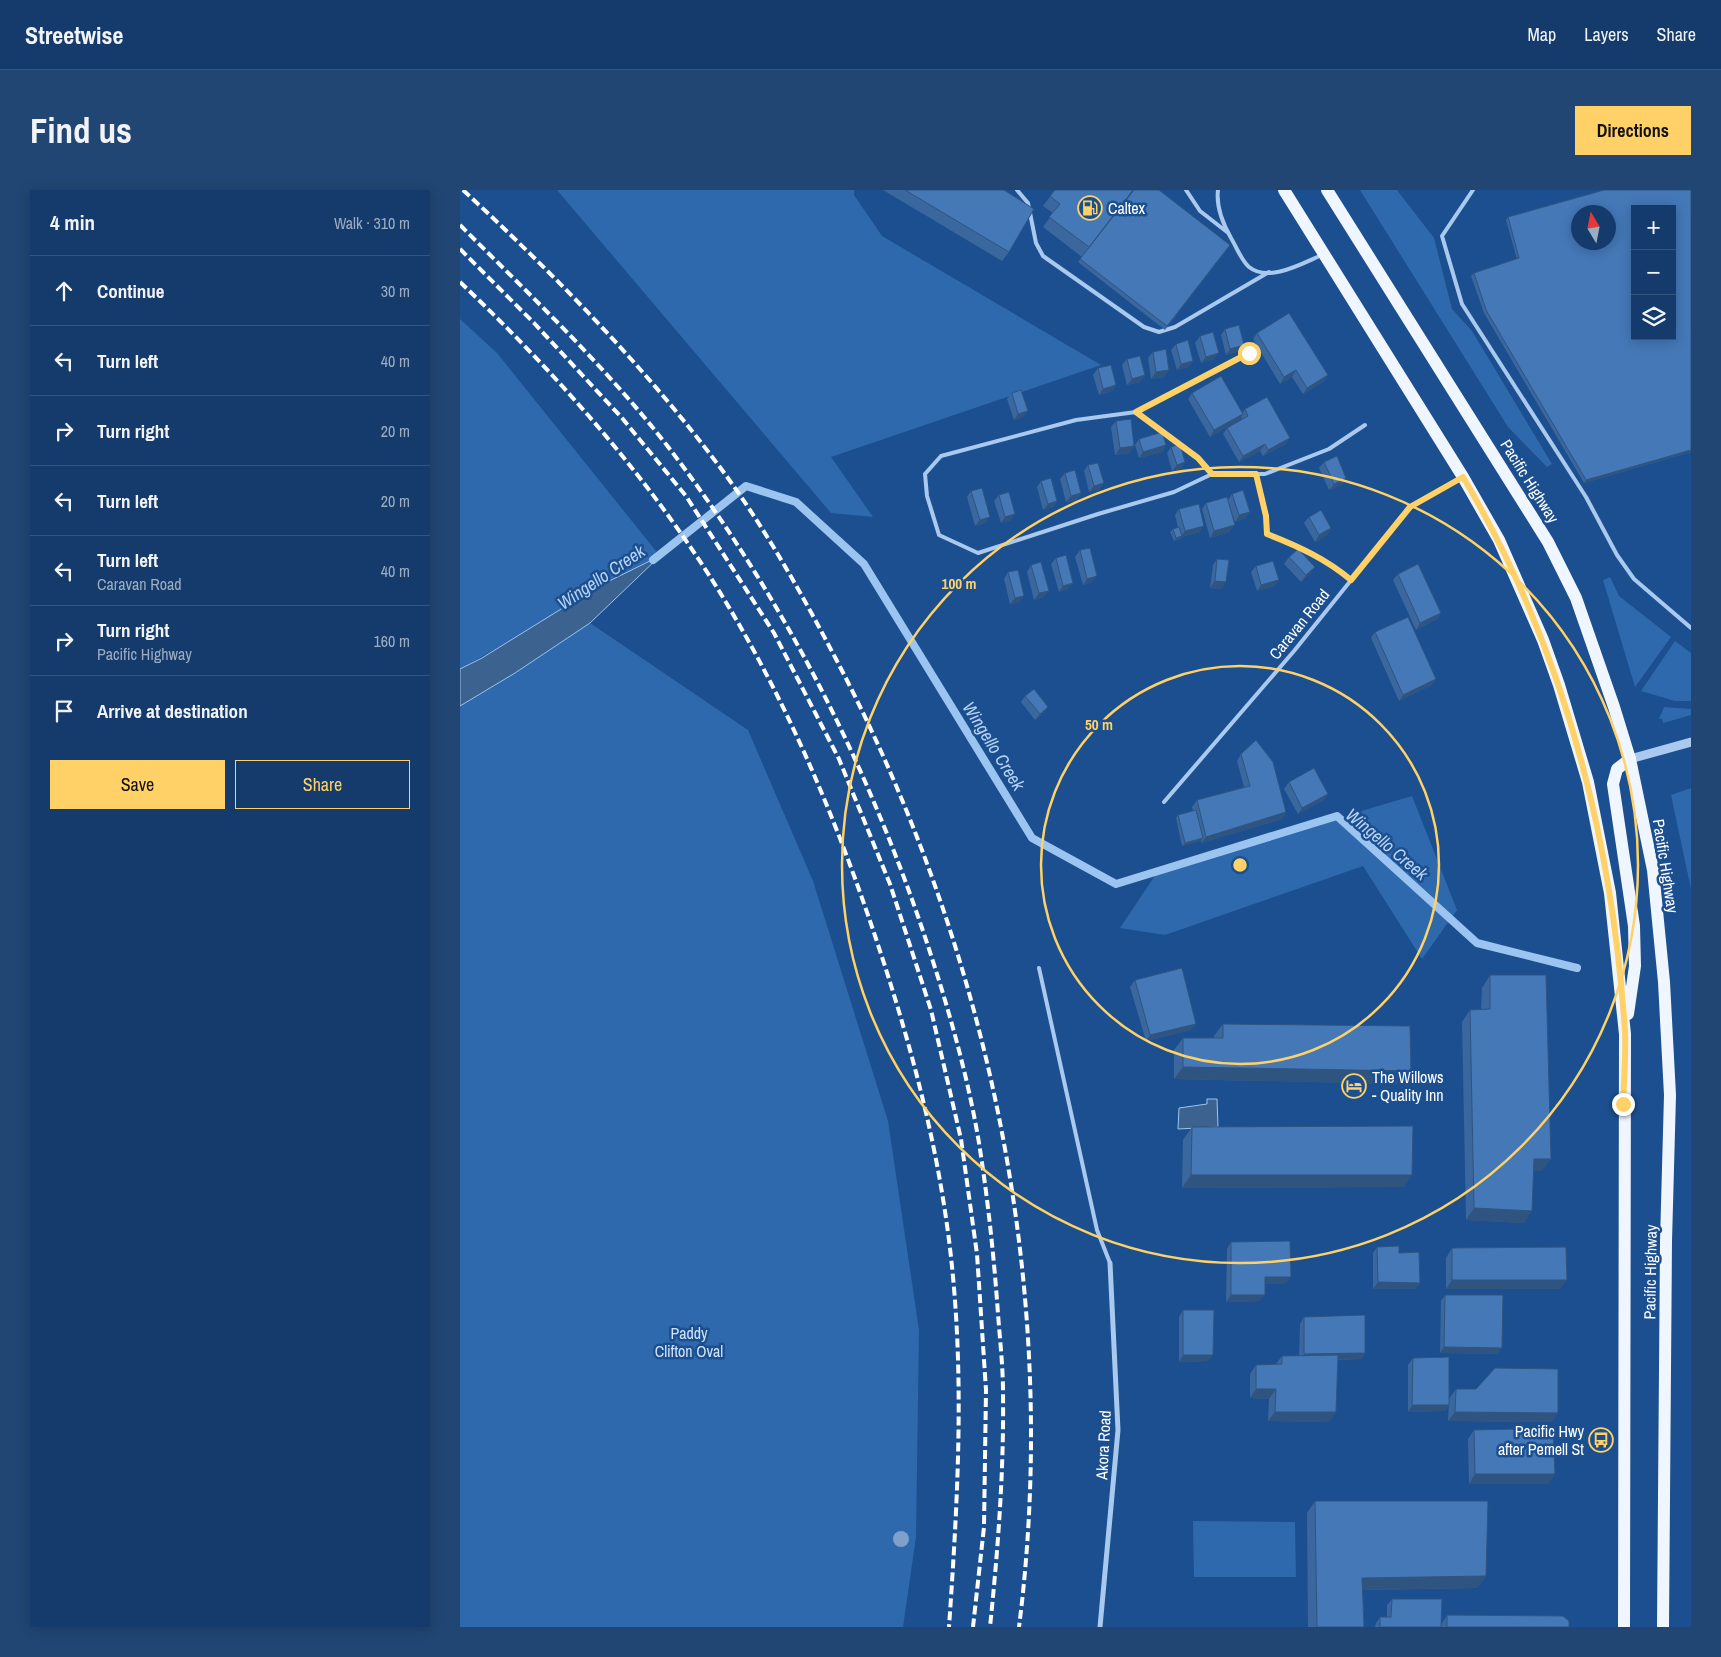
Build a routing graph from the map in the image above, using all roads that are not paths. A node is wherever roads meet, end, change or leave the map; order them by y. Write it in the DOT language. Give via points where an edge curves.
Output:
graph roads {
  1 [pos="1017,190"];
  2 [pos="1186,190"];
  3 [pos="1218,190"];
  4 [pos="1284,190"];
  5 [pos="1327,190"];
  6 [pos="1473,190"];
  7 [pos="1227,232"];
  8 [pos="1324,254"];
  9 [pos="1269,272"];
  10 [pos="1249,353"];
  11 [pos="1136,412"];
  12 [pos="1365,425"];
  13 [pos="1212,474"];
  14 [pos="1256,474"];
  15 [pos="1463,477"];
  16 [pos="1351,580"];
  17 [pos="1691,628"];
  18 [pos="1691,742"];
  19 [pos="1630,759"];
  20 [pos="1164,802"];
  21 [pos="1039,968"];
  22 [pos="1625,1034"];
  23 [pos="1110,1263"];
  24 [pos="1100,1627"];
  25 [pos="1624,1627"];
  26 [pos="1663,1627"];
  1 -- 9 [label="lane" via="1028,203 1036,242 1043,256 1144,327 1159,332 1175,327"];
  2 -- 7 [label="lane" via="1200,211"];
  3 -- 7 [label="lane" via="1220,212"];
  4 -- 8 [label="main road, Pacific Highway"];
  5 -- 19 [label="main road, Pacific Highway" via="1548,542 1576,598"];
  6 -- 17 [label="lane" via="1442,236 1462,304 1586,497 1617,555 1634,579"];
  7 -- 9 [label="lane" via="1249,266"];
  8 -- 9 [label="lane" via="1294,268"];
  8 -- 15 [label="main road, Pacific Highway"];
  10 -- 11 [label="lane"];
  11 -- 13 [label="lane" via="1198,458"];
  11 -- 13 [label="lane" via="1076,420 941,456 925,474 939,535 978,553 1174,492"];
  12 -- 14 [label="lane" via="1329,449 1265,474"];
  13 -- 14 [label="lane"];
  14 -- 16 [label="lane" via="1267,534 1294,544 1332,565"];
  15 -- 16 [label="lane, Caravan Road" via="1410,507"];
  15 -- 22 [label="main road, Pacific Highway" via="1499,540 1524,594 1574,731 1597,822 1610,893"];
  16 -- 20 [label="lane, Caravan Road"];
  18 -- 19 [label="street"];
  19 -- 22 [label="main road" via="1617,769 1614,784 1635,939"];
  19 -- 26 [label="main road, Pacific Highway" via="1653,870 1670,1094"];
  21 -- 23 [label="lane" via="1098,1230"];
  22 -- 25 [label="main road, Pacific Highway"];
  23 -- 24 [label="street, Akora Road" via="1118,1430"];
}
